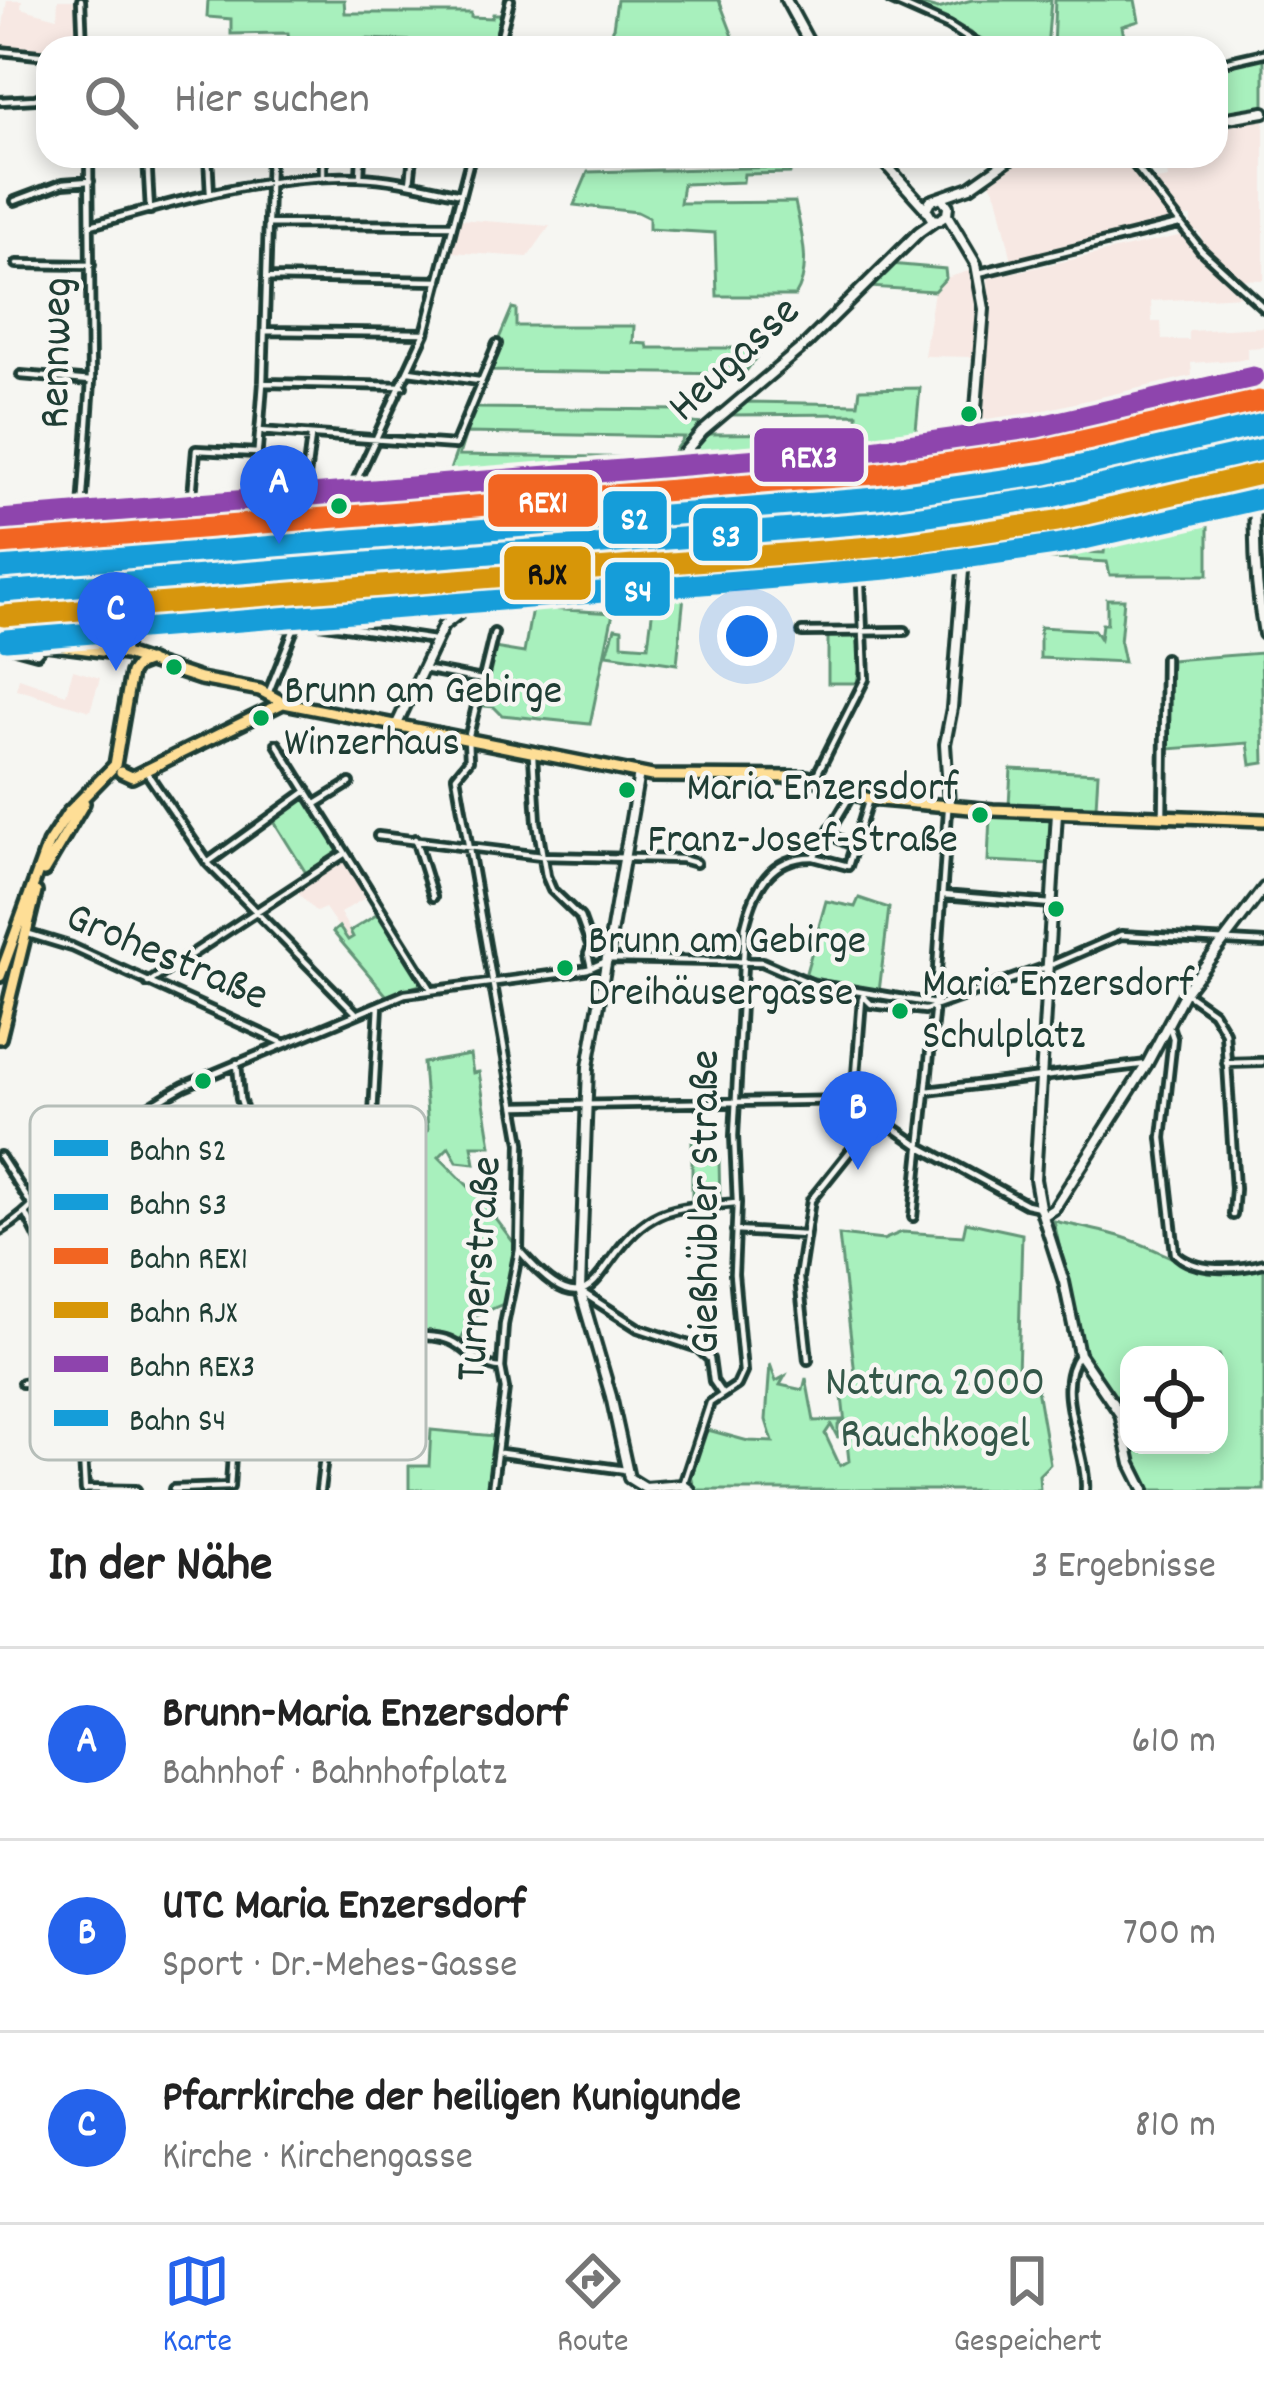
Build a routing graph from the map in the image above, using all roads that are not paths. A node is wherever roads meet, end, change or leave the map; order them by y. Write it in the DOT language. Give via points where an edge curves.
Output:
graph roads {
  1 [pos="81,0"];
  2 [pos="510,0"];
  3 [pos="786,0"];
  4 [pos="890,0"];
  5 [pos="82,36"];
  6 [pos="501,36"];
  7 [pos="806,36"];
  8 [pos="964,36"];
  9 [pos="0,51"];
  10 [pos="1264,53"];
  11 [pos="36,55"];
  12 [pos="1228,61"];
  13 [pos="36,96"];
  14 [pos="0,101"];
  15 [pos="1264,112"];
  16 [pos="1228,118"];
  17 [pos="89,168"];
  18 [pos="148,168"];
  19 [pos="209,168"];
  20 [pos="270,168"];
  21 [pos="323,168"];
  22 [pos="360,168"];
  23 [pos="412,168"];
  24 [pos="468,168"];
  25 [pos="889,168"];
  26 [pos="996,168"];
  27 [pos="1137,168"];
  28 [pos="323,177"];
  29 [pos="360,177"];
  30 [pos="90,181"];
  31 [pos="269,183"];
  32 [pos="410,183"];
  33 [pos="210,194"];
  34 [pos="460,194"];
  35 [pos="15,201"];
  36 [pos="150,210"];
  37 [pos="937,211"];
  38 [pos="268,224"];
  39 [pos="1179,224"];
  40 [pos="91,225"];
  41 [pos="453,225"];
  42 [pos="17,264"];
  43 [pos="91,265"];
  44 [pos="979,273"];
  45 [pos="267,278"];
  46 [pos="439,281"];
  47 [pos="1264,308"];
  48 [pos="265,331"];
  49 [pos="424,333"];
  50 [pos="497,344"];
  51 [pos="409,371"];
  52 [pos="21,375"];
  53 [pos="91,381"];
  54 [pos="479,382"];
  55 [pos="263,383"];
  56 [pos="403,386"];
  57 [pos="1264,422"];
  58 [pos="259,431"];
  59 [pos="1263,433"];
  60 [pos="311,436"];
  61 [pos="377,437"];
  62 [pos="258,453"];
  63 [pos="967,500"];
  64 [pos="191,508"];
  65 [pos="47,510"];
  66 [pos="82,513"];
  67 [pos="859,513"];
  68 [pos="310,517"];
  69 [pos="337,520"];
  70 [pos="331,535"];
  71 [pos="327,546"];
  72 [pos="79,552"];
  73 [pos="859,572"];
  74 [pos="801,574"];
  75 [pos="689,577"];
  76 [pos="0,584"];
  77 [pos="1261,602"];
  78 [pos="179,608"];
  79 [pos="293,623"];
  80 [pos="905,631"];
  81 [pos="802,632"];
  82 [pos="865,632"];
  83 [pos="494,633"];
  84 [pos="1264,634"];
  85 [pos="434,640"];
  86 [pos="0,641"];
  87 [pos="48,645"];
  88 [pos="67,648"];
  89 [pos="121,655"];
  90 [pos="1165,658"];
  91 [pos="149,661"];
  92 [pos="420,669"];
  93 [pos="131,673"];
  94 [pos="482,680"];
  95 [pos="268,694"];
  96 [pos="284,703"];
  97 [pos="263,710"];
  98 [pos="397,724"];
  99 [pos="468,740"];
  100 [pos="277,744"];
  101 [pos="532,751"];
  102 [pos="118,753"];
  103 [pos="146,770"];
  104 [pos="639,773"];
  105 [pos="127,775"];
  106 [pos="815,778"];
  107 [pos="350,783"];
  108 [pos="307,790"];
  109 [pos="852,794"];
  110 [pos="869,799"];
  111 [pos="316,804"];
  112 [pos="950,804"];
  113 [pos="1057,813"];
  114 [pos="1163,815"];
  115 [pos="1264,820"];
  116 [pos="830,835"];
  117 [pos="378,836"];
  118 [pos="415,839"];
  119 [pos="467,845"];
  120 [pos="854,845"];
  121 [pos="346,853"];
  122 [pos="541,856"];
  123 [pos="624,857"];
  124 [pos="814,857"];
  125 [pos="208,862"];
  126 [pos="44,863"];
  127 [pos="696,863"];
  128 [pos="1264,888"];
  129 [pos="943,895"];
  130 [pos="433,898"];
  131 [pos="1053,904"];
  132 [pos="257,912"];
  133 [pos="19,930"];
  134 [pos="1224,941"];
  135 [pos="1264,943"];
  136 [pos="607,959"];
  137 [pos="743,961"];
  138 [pos="1049,966"];
  139 [pos="591,967"];
  140 [pos="0,976"];
  141 [pos="148,982"];
  142 [pos="496,982"];
  143 [pos="431,989"];
  144 [pos="1185,992"];
  145 [pos="862,993"];
  146 [pos="935,1004"];
  147 [pos="379,1005"];
  148 [pos="356,1013"];
  149 [pos="1169,1026"];
  150 [pos="0,1038"];
  151 [pos="283,1043"];
  152 [pos="1262,1062"];
  153 [pos="237,1063"];
  154 [pos="1226,1063"];
  155 [pos="1147,1064"];
  156 [pos="1040,1077"];
  157 [pos="927,1091"];
  158 [pos="737,1101"];
  159 [pos="855,1102"];
  160 [pos="148,1106"];
  161 [pos="243,1106"];
  162 [pos="375,1106"];
  163 [pos="517,1106"];
  164 [pos="586,1106"];
  165 [pos="921,1147"];
  166 [pos="0,1156"];
  167 [pos="30,1202"];
  168 [pos="737,1203"];
  169 [pos="30,1212"];
  170 [pos="1041,1212"];
  171 [pos="27,1215"];
  172 [pos="1233,1215"];
  173 [pos="913,1217"];
  174 [pos="30,1220"];
  175 [pos="0,1231"];
  176 [pos="735,1231"];
  177 [pos="804,1235"];
  178 [pos="519,1250"];
  179 [pos="1264,1263"];
  180 [pos="580,1290"];
  181 [pos="426,1339"];
  182 [pos="1079,1354"];
  183 [pos="808,1360"];
  184 [pos="500,1368"];
  185 [pos="30,1382"];
  186 [pos="22,1383"];
  187 [pos="722,1395"];
  188 [pos="498,1452"];
  189 [pos="232,1460"];
  190 [pos="324,1460"];
  191 [pos="626,1470"];
  192 [pos="632,1487"];
  193 [pos="686,1487"];
  194 [pos="85,1489"];
  195 [pos="136,1490"];
  196 [pos="173,1490"];
  197 [pos="320,1490"];
  198 [pos="492,1490"];
  199 [pos="1085,1490"];
  200 [pos="1144,1490"];
  1 -- 5 [label="street"];
  2 -- 6 [label="street"];
  3 -- 7 [label="street"];
  4 -- 8 [label="street"];
  9 -- 11 [label="street"];
  10 -- 12 [label="street"];
  13 -- 14 [label="street"];
  15 -- 16 [label="street"];
  17 -- 30 [label="street, Rennweg"];
  18 -- 36 [label="street"];
  19 -- 33 [label="street"];
  20 -- 31 [label="street"];
  21 -- 28 [label="street"];
  22 -- 29 [label="street"];
  23 -- 32 [label="street"];
  24 -- 34 [label="street"];
  25 -- 37 [label="street"];
  26 -- 37 [label="street"];
  27 -- 39 [label="street"];
  28 -- 29 [label="street"];
  28 -- 31 [label="street"];
  29 -- 32 [label="street"];
  30 -- 35 [label="street"];
  30 -- 40 [label="street, Rennweg"];
  31 -- 33 [label="street"];
  31 -- 38 [label="street"];
  32 -- 34 [label="street"];
  33 -- 36 [label="street"];
  34 -- 41 [label="street"];
  36 -- 40 [label="street"];
  37 -- 44 [label="street"];
  37 -- 85 [label="street, Heugasse" via="806,344 702,432 632,502 621,526 551,547 472,602"];
  38 -- 41 [label="street"];
  38 -- 45 [label="street"];
  39 -- 44 [label="street"];
  39 -- 47 [label="street"];
  40 -- 43 [label="street, Rennweg"];
  41 -- 46 [label="street"];
  42 -- 43 [label="street"];
  43 -- 53 [label="street, Rennweg"];
  44 -- 63 [label="street" via="984,325"];
  45 -- 46 [label="street"];
  45 -- 48 [label="street"];
  46 -- 49 [label="street"];
  48 -- 49 [label="street"];
  48 -- 55 [label="street"];
  49 -- 51 [label="street"];
  50 -- 54 [label="street"];
  51 -- 54 [label="street"];
  51 -- 56 [label="street"];
  52 -- 53 [label="street"];
  53 -- 66 [label="street, Rennweg"];
  54 -- 61 [label="street" via="455,445"];
  55 -- 56 [label="street"];
  55 -- 58 [label="street"];
  56 -- 61 [label="street"];
  57 -- 59 [label="street"];
  58 -- 60 [label="street"];
  58 -- 62 [label="street"];
  59 -- 77 [label="street"];
  60 -- 61 [label="street"];
  60 -- 68 [label="street"];
  61 -- 69 [label="street"];
  62 -- 64 [label="street" via="196,450"];
  62 -- 68 [label="street" via="265,519"];
  63 -- 67 [label="street"];
  63 -- 112 [label="street" via="945,744"];
  65 -- 66 [label="street"];
  66 -- 72 [label="street, Rennweg"];
  67 -- 73 [label="street"];
  67 -- 75 [label="street" via="696,526"];
  68 -- 69 [label="street"];
  69 -- 70 [label="street"];
  71 -- 79 [label="street"];
  73 -- 74 [label="street"];
  73 -- 82 [label="street"];
  76 -- 87 [label="street" via="22,588"];
  77 -- 84 [label="street"];
  78 -- 79 [label="street"];
  79 -- 85 [label="street"];
  79 -- 95 [label="street"];
  80 -- 82 [label="street"];
  81 -- 82 [label="street"];
  82 -- 106 [label="street" via="862,689"];
  83 -- 94 [label="street, Turnerstraße"];
  85 -- 92 [label="street, Heugasse"];
  86 -- 87 [label="main road"];
  87 -- 88 [label="main road"];
  88 -- 89 [label="main road"];
  88 -- 89 [label="street" via="74,573 130,572"];
  89 -- 91 [label="main road"];
  89 -- 93 [label="main road"];
  90 -- 114 [label="street"];
  91 -- 93 [label="main road"];
  91 -- 95 [label="main road"];
  92 -- 94 [label="street"];
  92 -- 98 [label="street, Heugasse"];
  93 -- 102 [label="main road"];
  94 -- 99 [label="street, Turnerstraße"];
  95 -- 96 [label="main road"];
  95 -- 97 [label="main road"];
  96 -- 97 [label="main road"];
  96 -- 98 [label="main road"];
  97 -- 103 [label="main road"];
  98 -- 99 [label="main road"];
  99 -- 101 [label="main road"];
  99 -- 119 [label="street, Turnerstraße" via="469,760 456,776"];
  100 -- 108 [label="street"];
  101 -- 104 [label="main road"];
  101 -- 122 [label="street"];
  102 -- 105 [label="main road"];
  102 -- 126 [label="main road" via="113,769 56,829"];
  103 -- 105 [label="main road"];
  103 -- 125 [label="street"];
  104 -- 106 [label="main road"];
  104 -- 123 [label="street"];
  105 -- 126 [label="main road" via="89,796"];
  106 -- 109 [label="main road"];
  107 -- 111 [label="street"];
  108 -- 111 [label="street"];
  108 -- 125 [label="street"];
  109 -- 110 [label="main road"];
  109 -- 116 [label="street"];
  110 -- 112 [label="main road"];
  110 -- 120 [label="street"];
  111 -- 121 [label="street"];
  112 -- 113 [label="main road"];
  112 -- 129 [label="street"];
  113 -- 114 [label="main road"];
  113 -- 131 [label="street"];
  114 -- 115 [label="main road"];
  116 -- 120 [label="street"];
  116 -- 124 [label="street"];
  117 -- 118 [label="street"];
  118 -- 119 [label="street"];
  118 -- 130 [label="street"];
  119 -- 122 [label="street"];
  119 -- 142 [label="street, Turnerstraße"];
  120 -- 124 [label="street" via="848,866"];
  121 -- 132 [label="street"];
  121 -- 143 [label="street"];
  122 -- 123 [label="street"];
  122 -- 139 [label="street" via="552,890 580,917"];
  123 -- 127 [label="street"];
  123 -- 136 [label="street"];
  124 -- 137 [label="street, Gießhübler Straße" via="797,856 764,877 749,908"];
  125 -- 132 [label="street"];
  126 -- 133 [label="main road"];
  128 -- 134 [label="street"];
  129 -- 131 [label="street"];
  129 -- 146 [label="street"];
  131 -- 138 [label="street"];
  132 -- 141 [label="street"];
  132 -- 148 [label="street"];
  133 -- 140 [label="main road"];
  133 -- 141 [label="street, Grohestraße"];
  133 -- 150 [label="main road"];
  134 -- 135 [label="street"];
  134 -- 138 [label="street" via="1120,935"];
  134 -- 144 [label="street"];
  136 -- 137 [label="street"];
  136 -- 139 [label="street"];
  136 -- 164 [label="street"];
  137 -- 145 [label="street"];
  137 -- 158 [label="street, Gießhübler Straße"];
  138 -- 146 [label="street"];
  138 -- 156 [label="street"];
  139 -- 142 [label="street"];
  141 -- 151 [label="street, Grohestraße"];
  142 -- 143 [label="street"];
  142 -- 163 [label="street, Turnerstraße"];
  143 -- 147 [label="street"];
  144 -- 149 [label="street"];
  144 -- 154 [label="street" via="1222,1024"];
  145 -- 146 [label="street"];
  145 -- 159 [label="street"];
  146 -- 157 [label="street"];
  147 -- 148 [label="street"];
  147 -- 162 [label="street"];
  148 -- 151 [label="street"];
  149 -- 155 [label="street"];
  149 -- 179 [label="street" via="1162,1138 1175,1252 1190,1265"];
  151 -- 153 [label="street"];
  152 -- 154 [label="street"];
  153 -- 160 [label="street"];
  153 -- 161 [label="street"];
  154 -- 172 [label="street"];
  155 -- 156 [label="street"];
  155 -- 170 [label="street" via="1054,1209"];
  156 -- 157 [label="street"];
  156 -- 170 [label="street" via="1034,1165"];
  157 -- 165 [label="street"];
  158 -- 159 [label="street"];
  158 -- 164 [label="street"];
  158 -- 168 [label="street, Gießhübler Straße"];
  159 -- 165 [label="street"];
  159 -- 177 [label="street" via="854,1145 811,1200"];
  163 -- 164 [label="street"];
  163 -- 178 [label="street, Turnerstraße"];
  164 -- 180 [label="street"];
  165 -- 170 [label="street"];
  165 -- 173 [label="street"];
  166 -- 167 [label="street"];
  168 -- 176 [label="street, Gießhübler Straße"];
  168 -- 180 [label="street" via="656,1216 598,1281"];
  169 -- 171 [label="street"];
  170 -- 182 [label="street"];
  171 -- 174 [label="street"];
  171 -- 175 [label="street"];
  176 -- 177 [label="street"];
  176 -- 187 [label="street, Gießhübler Straße" via="743,1372"];
  177 -- 183 [label="street"];
  178 -- 180 [label="street" via="546,1281"];
  178 -- 184 [label="street, Turnerstraße"];
  180 -- 187 [label="street" via="638,1328 698,1348"];
  180 -- 191 [label="street"];
  181 -- 184 [label="street" via="444,1338"];
  182 -- 199 [label="street" via="1070,1397"];
  182 -- 200 [label="street" via="1120,1414"];
  184 -- 188 [label="street, Turnerstraße"];
  185 -- 186 [label="street"];
  187 -- 193 [label="street, Gießhübler Straße" via="710,1403"];
  188 -- 191 [label="street"];
  188 -- 198 [label="street, Turnerstraße"];
  189 -- 196 [label="street" via="230,1487"];
  190 -- 197 [label="street"];
  191 -- 192 [label="street"];
  192 -- 193 [label="street"];
  194 -- 195 [label="street"];
}
